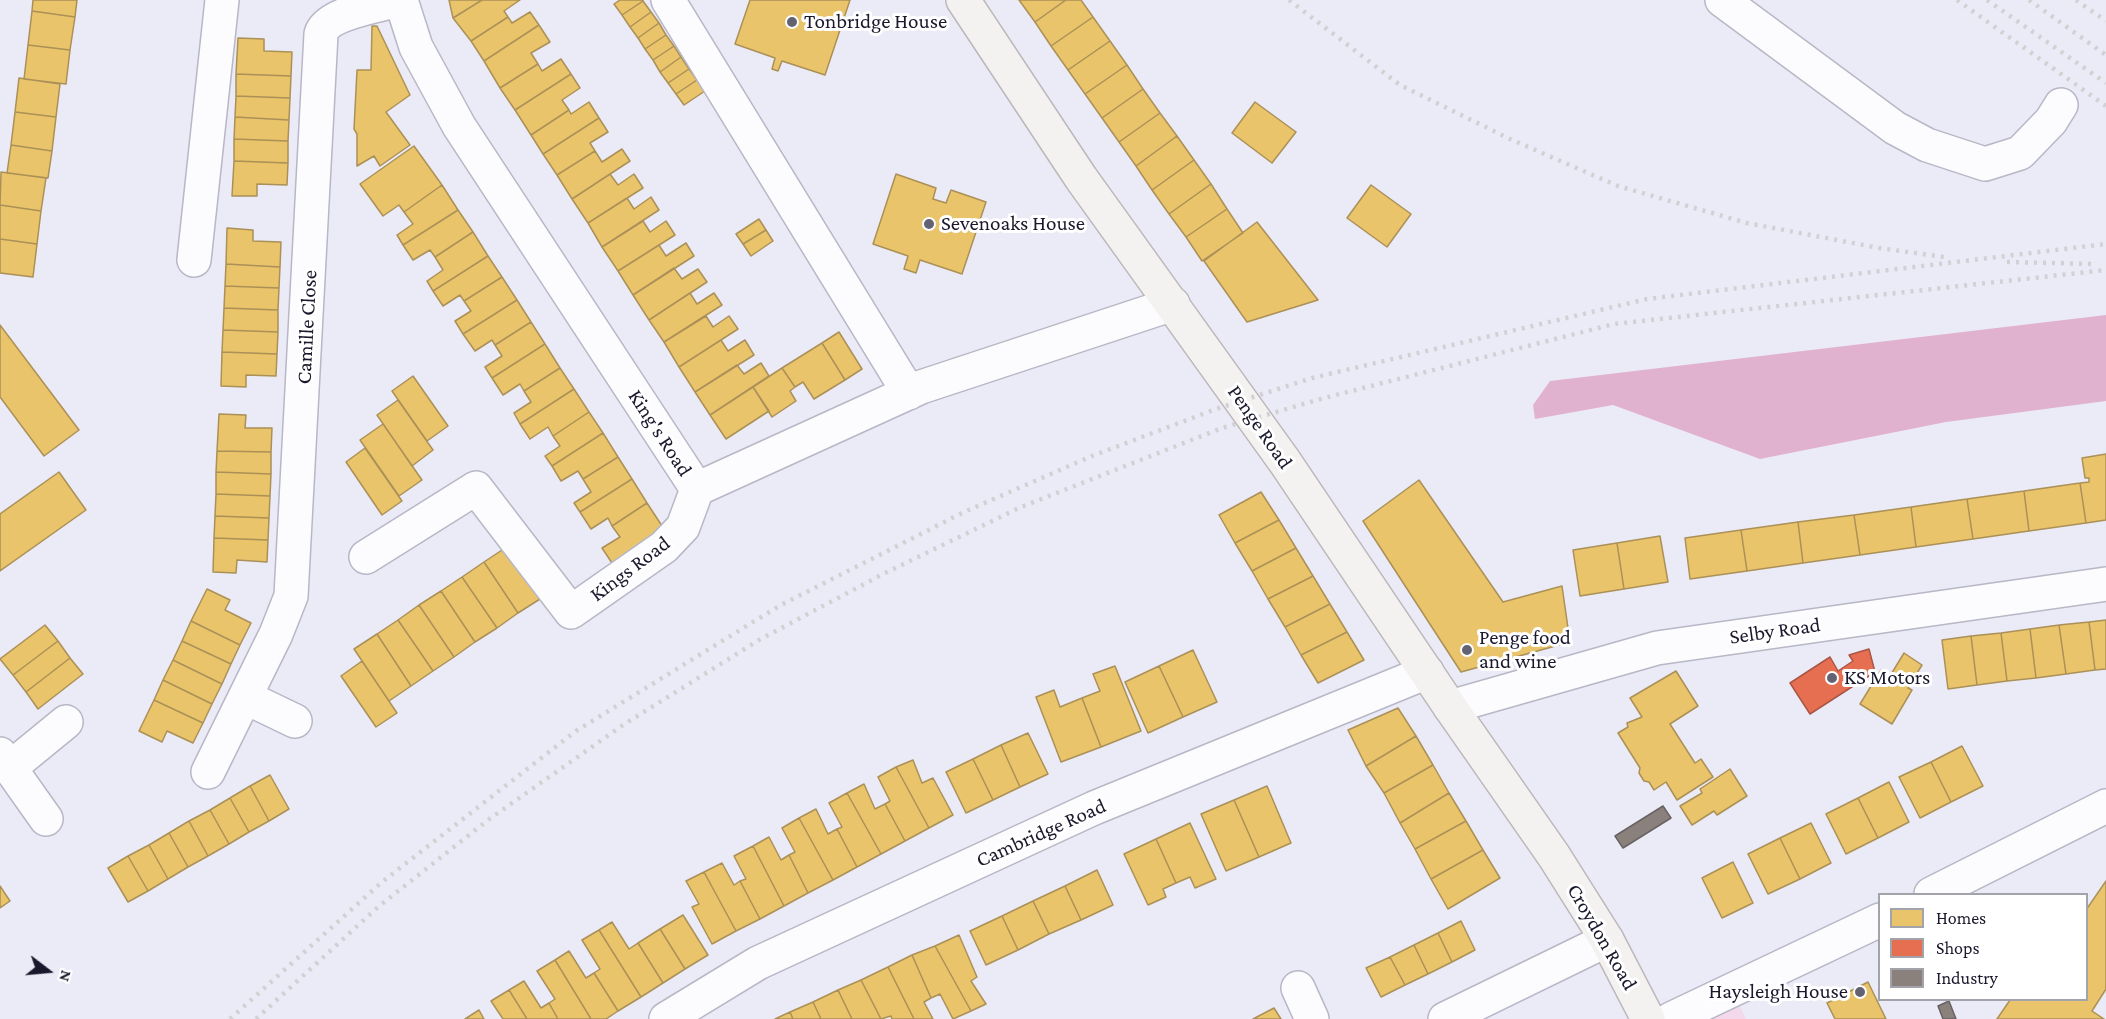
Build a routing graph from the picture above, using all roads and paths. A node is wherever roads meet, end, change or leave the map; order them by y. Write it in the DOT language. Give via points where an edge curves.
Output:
graph roads {
  1 [pos="222,0"];
  2 [pos="400,0"];
  3 [pos="668,0"];
  4 [pos="963,0"];
  5 [pos="1722,0"];
  6 [pos="2061,105"];
  7 [pos="194,260"];
  8 [pos="1173,304"];
  9 [pos="909,393"];
  10 [pos="697,489"];
  11 [pos="366,557"];
  12 [pos="2106,584"];
  13 [pos="1427,672"];
  14 [pos="245,697"];
  15 [pos="1450,707"];
  16 [pos="295,721"];
  17 [pos="66,722"];
  18 [pos="5,760"];
  19 [pos="208,772"];
  20 [pos="2106,806"];
  21 [pos="46,819"];
  22 [pos="1554,856"];
  23 [pos="1933,893"];
  24 [pos="1878,921"];
  25 [pos="1607,940"];
  26 [pos="1298,988"];
  27 [pos="666,1019"];
  28 [pos="1312,1019"];
  29 [pos="1445,1019"];
  30 [pos="1648,1019"];
  31 [pos="1671,1019"];
  1 -- 7 [label="street"];
  2 -- 10 [label="street, King's Road" via="416,47 448,107"];
  2 -- 14 [label="street, Camille Close" via="335,18 323,27 321,34 291,596"];
  3 -- 9 [label="street"];
  4 -- 8 [label="main road, Penge Road" via="1081,178"];
  5 -- 6 [label="street" via="1895,128 1927,145 1985,164 2020,153"];
  8 -- 9 [label="street, King's Road"];
  8 -- 13 [label="main road, Penge Road"];
  9 -- 10 [label="street, King's Road"];
  10 -- 11 [label="street, Kings Road" via="683,527 664,547 571,612 476,488"];
  12 -- 15 [label="street, Selby Road" via="1657,648"];
  13 -- 15 [label="main road, Penge Road"];
  13 -- 27 [label="street, Cambridge Road" via="1094,808 758,963"];
  14 -- 16 [label="street"];
  14 -- 19 [label="street, Camille Close"];
  15 -- 22 [label="main road, Penge Road"];
  17 -- 18 [label="street"];
  18 -- 21 [label="street"];
  20 -- 23 [label="street"];
  22 -- 25 [label="main road, Croydon Road"];
  24 -- 31 [label="street"];
  25 -- 29 [label="street"];
  25 -- 30 [label="main road, Croydon Road"];
  26 -- 28 [label="street"];
}
